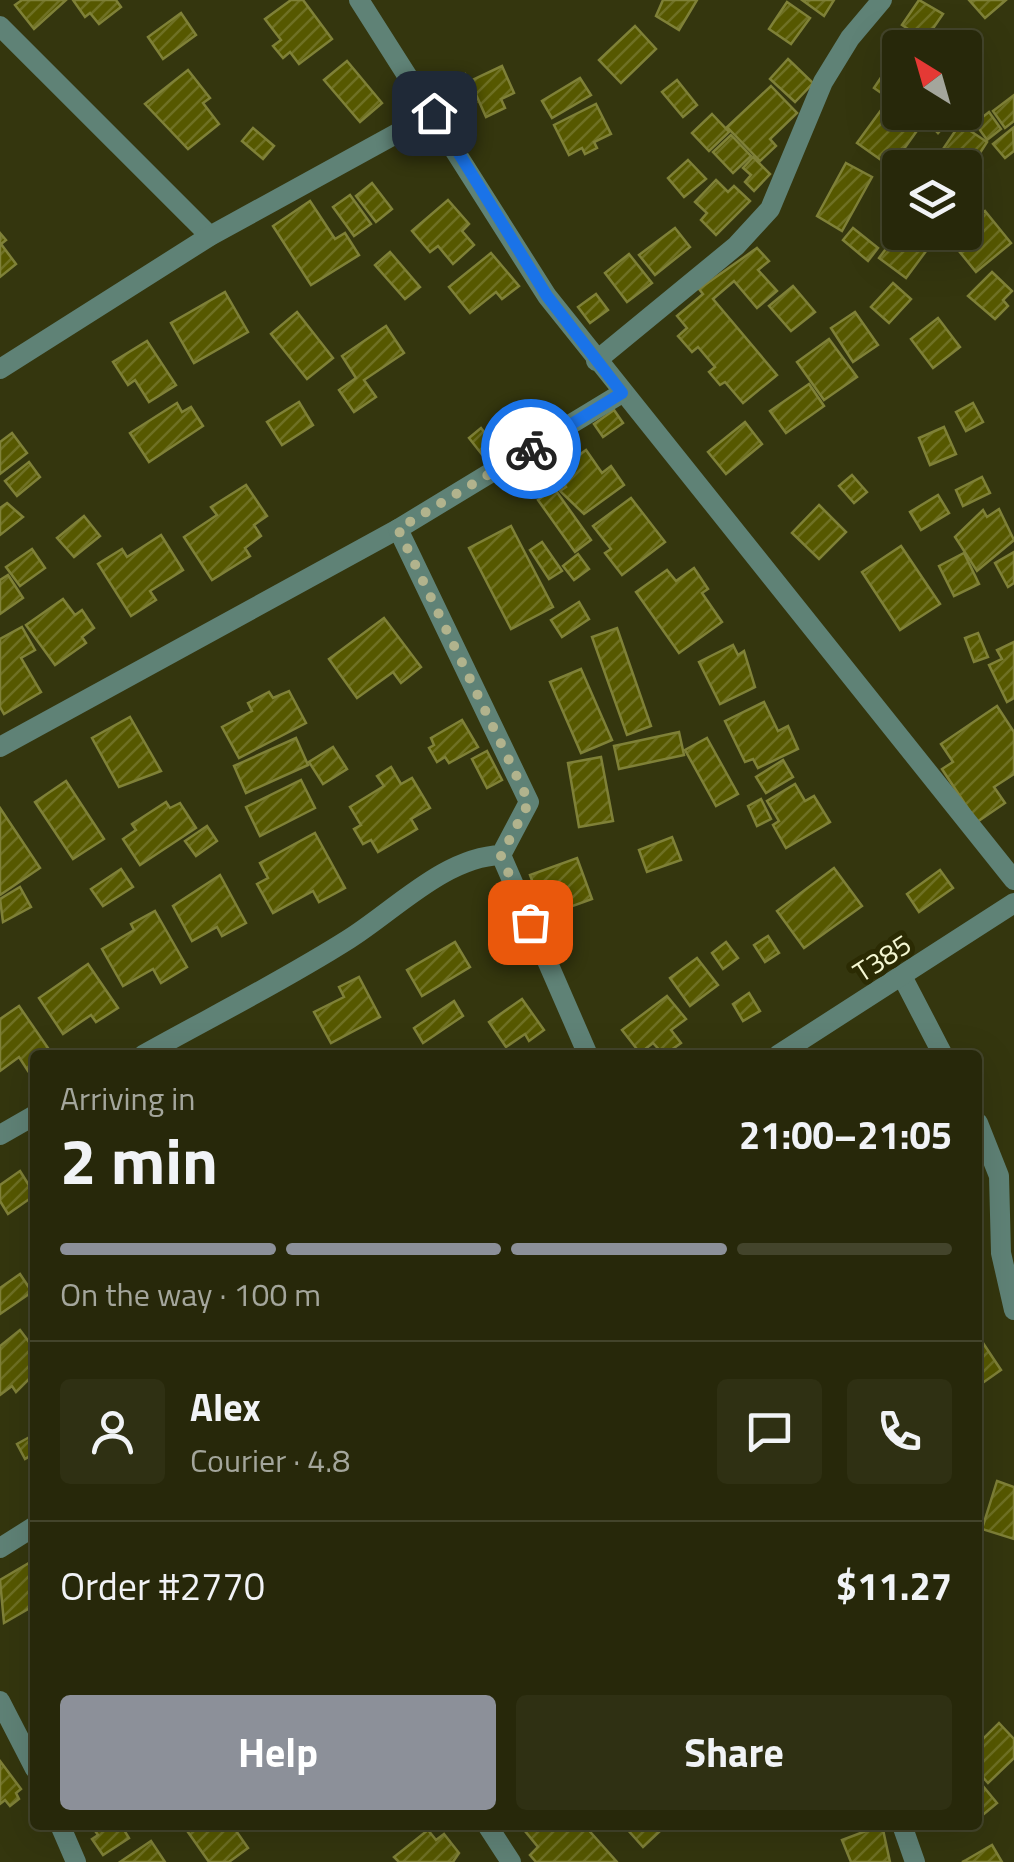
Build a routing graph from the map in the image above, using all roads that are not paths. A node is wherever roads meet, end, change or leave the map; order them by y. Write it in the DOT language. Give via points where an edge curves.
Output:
graph roads {
  1 [pos="359,0"];
  2 [pos="882,0"];
  3 [pos="0,26"];
  4 [pos="434,113"];
  5 [pos="210,236"];
  6 [pos="596,361"];
  7 [pos="0,369"];
  8 [pos="622,393"];
  9 [pos="398,529"];
  10 [pos="0,748"];
  11 [pos="501,856"];
  12 [pos="1014,880"];
  13 [pos="1014,903"];
  14 [pos="903,978"];
  15 [pos="152,1050"];
  16 [pos="586,1050"];
  17 [pos="786,1050"];
  18 [pos="940,1050"];
  19 [pos="30,1119"];
  20 [pos="982,1133"];
  21 [pos="0,1135"];
  22 [pos="1014,1310"];
  23 [pos="30,1529"];
  24 [pos="0,1548"];
  25 [pos="0,1701"];
  26 [pos="30,1759"];
  27 [pos="62,1830"];
  28 [pos="490,1830"];
  29 [pos="904,1830"];
  30 [pos="76,1862"];
  31 [pos="512,1862"];
  32 [pos="915,1862"];
  1 -- 4 [label="street"];
  2 -- 6 [label="street" via="823,82 770,209 736,246"];
  3 -- 5 [label="street"];
  4 -- 5 [label="street"];
  4 -- 6 [label="street" via="547,296"];
  5 -- 7 [label="street"];
  6 -- 8 [label="street"];
  8 -- 9 [label="street"];
  8 -- 12 [label="street"];
  9 -- 10 [label="street"];
  9 -- 11 [label="street" via="529,802"];
  11 -- 15 [label="street" via="479,856 449,872 348,940"];
  11 -- 16 [label="street"];
  13 -- 14 [label="street, T385 / T385"];
  14 -- 17 [label="street, T385 / T385"];
  14 -- 18 [label="street"];
  19 -- 21 [label="street"];
  20 -- 22 [label="street" via="999,1176 1001,1253"];
  23 -- 24 [label="street"];
  25 -- 26 [label="street"];
  27 -- 30 [label="street"];
  28 -- 31 [label="street"];
  29 -- 32 [label="street"];
}
